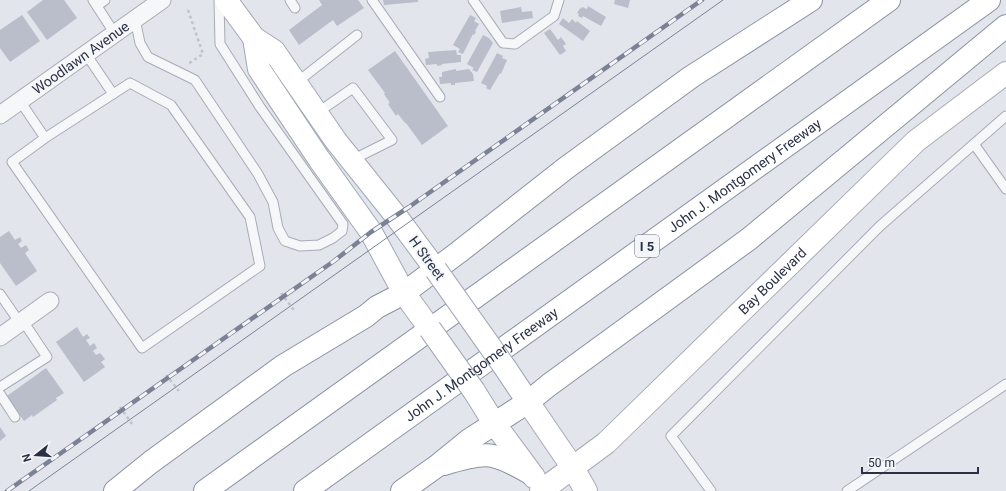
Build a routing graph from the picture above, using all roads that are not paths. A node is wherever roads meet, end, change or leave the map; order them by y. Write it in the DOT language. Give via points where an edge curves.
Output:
graph roads {
  1 [pos="105,0"];
  2 [pos="162,0"];
  3 [pos="219,0"];
  4 [pos="226,0"];
  5 [pos="372,0"];
  6 [pos="473,0"];
  7 [pos="559,0"];
  8 [pos="811,0"];
  9 [pos="889,0"];
  10 [pos="989,0"];
  11 [pos="95,3"];
  12 [pos="135,19"];
  13 [pos="1006,26"];
  14 [pos="115,34"];
  15 [pos="357,35"];
  16 [pos="254,38"];
  17 [pos="86,54"];
  18 [pos="1006,73"];
  19 [pos="296,83"];
  20 [pos="113,94"];
  21 [pos="440,97"];
  22 [pos="20,101"];
  23 [pos="317,113"];
  24 [pos="0,115"];
  25 [pos="1006,116"];
  26 [pos="45,138"];
  27 [pos="974,144"];
  28 [pos="352,160"];
  29 [pos="1006,189"];
  30 [pos="436,270"];
  31 [pos="0,294"];
  32 [pos="405,294"];
  33 [pos="50,301"];
  34 [pos="22,322"];
  35 [pos="0,337"];
  36 [pos="1006,384"];
  37 [pos="0,387"];
  38 [pos="0,394"];
  39 [pos="528,402"];
  40 [pos="15,417"];
  41 [pos="494,423"];
  42 [pos="437,466"];
  43 [pos="573,468"];
  44 [pos="530,473"];
  45 [pos="114,491"];
  46 [pos="205,491"];
  47 [pos="305,491"];
  48 [pos="402,491"];
  49 [pos="543,491"];
  50 [pos="586,491"];
  51 [pos="711,491"];
  52 [pos="847,491"];
  1 -- 11 [label="lane"];
  2 -- 12 [label="street, Woodlawn Avenue"];
  3 -- 12 [label="lane" via="220,44 260,107 343,224 342,231 319,245 300,246 286,241 278,228 273,202 258,174 195,80 148,57 140,43"];
  4 -- 16 [label="main road, H Street"];
  5 -- 21 [label="lane"];
  6 -- 7 [label="lane" via="503,43 515,44 554,16"];
  8 -- 30 [label="main road" via="691,77 566,168"];
  9 -- 46 [label="main road"];
  10 -- 47 [label="main road, John J. Montgomery Freeway / I 5"];
  11 -- 14 [label="lane"];
  12 -- 14 [label="street, Woodlawn Avenue"];
  13 -- 39 [label="main road" via="749,239 549,384"];
  14 -- 17 [label="street, Woodlawn Avenue"];
  15 -- 19 [label="lane"];
  16 -- 19 [label="main road, H Street" via="274,52"];
  16 -- 32 [label="main road, H Street" via="259,68 371,232"];
  17 -- 20 [label="lane"];
  17 -- 22 [label="street, Woodlawn Avenue"];
  18 -- 43 [label="main road, Bay Boulevard" via="916,141 606,443"];
  19 -- 23 [label="main road, H Street"];
  20 -- 26 [label="lane"];
  20 -- 26 [label="lane" via="130,83 171,105 250,216 260,266 142,348 12,162"];
  22 -- 24 [label="street, Woodlawn Avenue"];
  22 -- 26 [label="lane"];
  23 -- 28 [label="main road, H Street"];
  23 -- 28 [label="lane" via="353,88 392,140"];
  25 -- 27 [label="lane"];
  27 -- 29 [label="lane"];
  27 -- 51 [label="lane" via="880,226 671,436"];
  28 -- 30 [label="main road, H Street"];
  30 -- 32 [label="main road"];
  30 -- 39 [label="main road, H Street, bridge"];
  31 -- 34 [label="lane"];
  32 -- 41 [label="main road, H Street, bridge"];
  32 -- 45 [label="main road" via="377,307 284,366"];
  33 -- 34 [label="street"];
  34 -- 35 [label="street"];
  34 -- 37 [label="lane" via="47,357"];
  36 -- 52 [label="lane"];
  38 -- 40 [label="lane"];
  39 -- 41 [label="main road"];
  39 -- 43 [label="main road, H Street"];
  41 -- 42 [label="main road"];
  41 -- 44 [label="main road, H Street"];
  42 -- 44 [label="main road" via="466,458 492,456 514,463"];
  42 -- 48 [label="main road"];
  43 -- 49 [label="main road, Bay Boulevard"];
  43 -- 50 [label="main road, H Street"];
  44 -- 49 [label="main road, H Street"];
}
